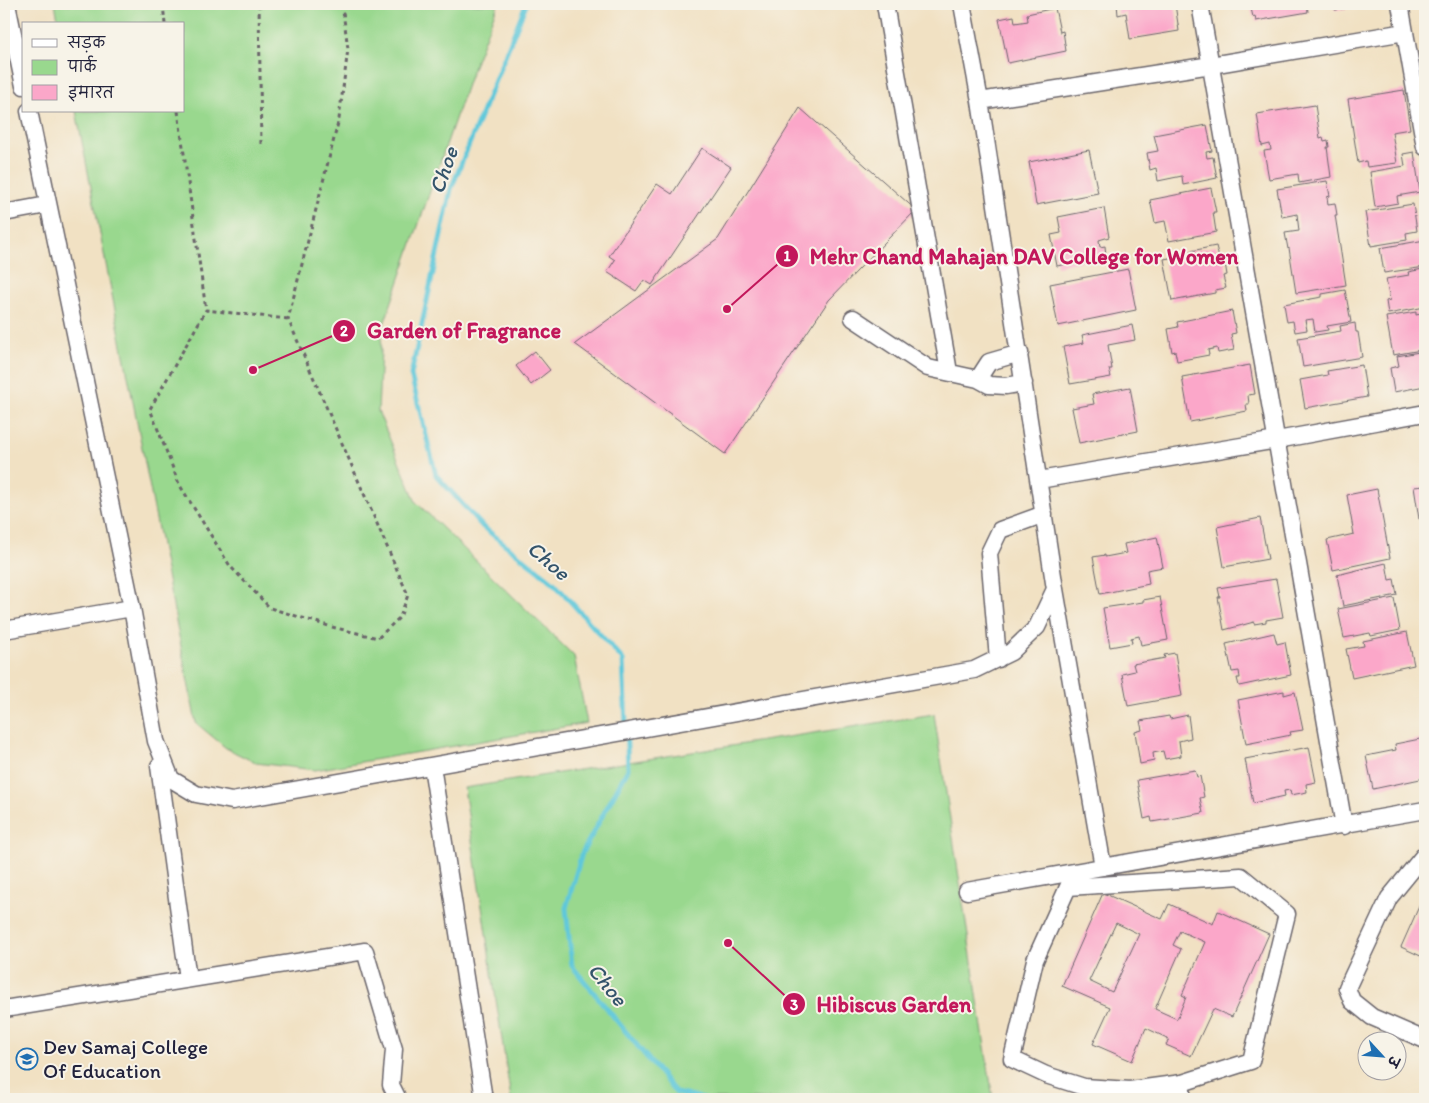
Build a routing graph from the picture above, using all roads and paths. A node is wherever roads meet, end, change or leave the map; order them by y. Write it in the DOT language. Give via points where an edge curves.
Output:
graph roads {
  1 [pos="7,4"];
  2 [pos="163,4"];
  3 [pos="259,4"];
  4 [pos="342,4"];
  5 [pos="885,4"];
  6 [pos="962,4"];
  7 [pos="1200,4"];
  8 [pos="1400,4"];
  9 [pos="165,22"];
  10 [pos="1405,32"];
  11 [pos="1211,65"];
  12 [pos="22,76"];
  13 [pos="980,101"];
  14 [pos="29,112"];
  15 [pos="178,112"];
  16 [pos="262,144"];
  17 [pos="1425,147"];
  18 [pos="47,204"];
  19 [pos="4,213"];
  20 [pos="206,310"];
  21 [pos="288,318"];
  22 [pos="853,318"];
  23 [pos="1020,353"];
  24 [pos="949,372"];
  25 [pos="978,379"];
  26 [pos="1024,383"];
  27 [pos="1425,413"];
  28 [pos="1277,440"];
  29 [pos="1039,480"];
  30 [pos="1044,514"];
  31 [pos="1055,590"];
  32 [pos="132,608"];
  33 [pos="4,630"];
  34 [pos="998,658"];
  35 [pos="156,741"];
  36 [pos="432,766"];
  37 [pos="1425,810"];
  38 [pos="1344,826"];
  39 [pos="1425,854"];
  40 [pos="1103,867"];
  41 [pos="968,891"];
  42 [pos="188,979"];
  43 [pos="4,1009"];
  44 [pos="1425,1040"];
  45 [pos="1182,1091"];
  46 [pos="1130,1095"];
  47 [pos="398,1099"];
  48 [pos="484,1099"];
  1 -- 12 [label="street"];
  2 -- 9 [label="path"];
  3 -- 16 [label="path"];
  4 -- 21 [label="path" via="348,49 340,119"];
  5 -- 24 [label="street"];
  6 -- 13 [label="street"];
  7 -- 11 [label="street"];
  8 -- 10 [label="street"];
  10 -- 11 [label="street"];
  10 -- 17 [label="street"];
  11 -- 13 [label="street"];
  11 -- 28 [label="street"];
  13 -- 23 [label="street"];
  14 -- 18 [label="street"];
  15 -- 20 [label="path"];
  18 -- 19 [label="street"];
  18 -- 32 [label="street"];
  20 -- 21 [label="path"];
  20 -- 21 [label="path" via="150,409 179,484 230,566 270,608 378,638 400,617 408,595"];
  22 -- 24 [label="street" via="928,368"];
  23 -- 25 [label="street" via="989,362"];
  23 -- 26 [label="street"];
  24 -- 25 [label="street"];
  25 -- 26 [label="street" via="989,385"];
  26 -- 29 [label="street"];
  27 -- 28 [label="street"];
  28 -- 29 [label="street"];
  28 -- 38 [label="street"];
  29 -- 30 [label="street"];
  30 -- 31 [label="street"];
  30 -- 34 [label="street" via="1000,530 988,553"];
  31 -- 34 [label="street" via="1037,627 1011,652"];
  31 -- 40 [label="street"];
  32 -- 33 [label="street"];
  32 -- 35 [label="street"];
  34 -- 36 [label="street" via="974,670"];
  35 -- 36 [label="street" via="170,778 196,794 232,801"];
  35 -- 42 [label="street"];
  36 -- 48 [label="street"];
  37 -- 38 [label="street"];
  38 -- 40 [label="street"];
  39 -- 44 [label="street" via="1389,898 1347,988 1352,1001 1372,1017"];
  40 -- 41 [label="street"];
  42 -- 43 [label="street"];
  42 -- 47 [label="street" via="365,950 394,1049 391,1085"];
  45 -- 46 [label="street"];
  45 -- 46 [label="street" via="1250,1061 1287,914 1240,876 1068,888 1035,960 1012,1059 1084,1087"];
}
